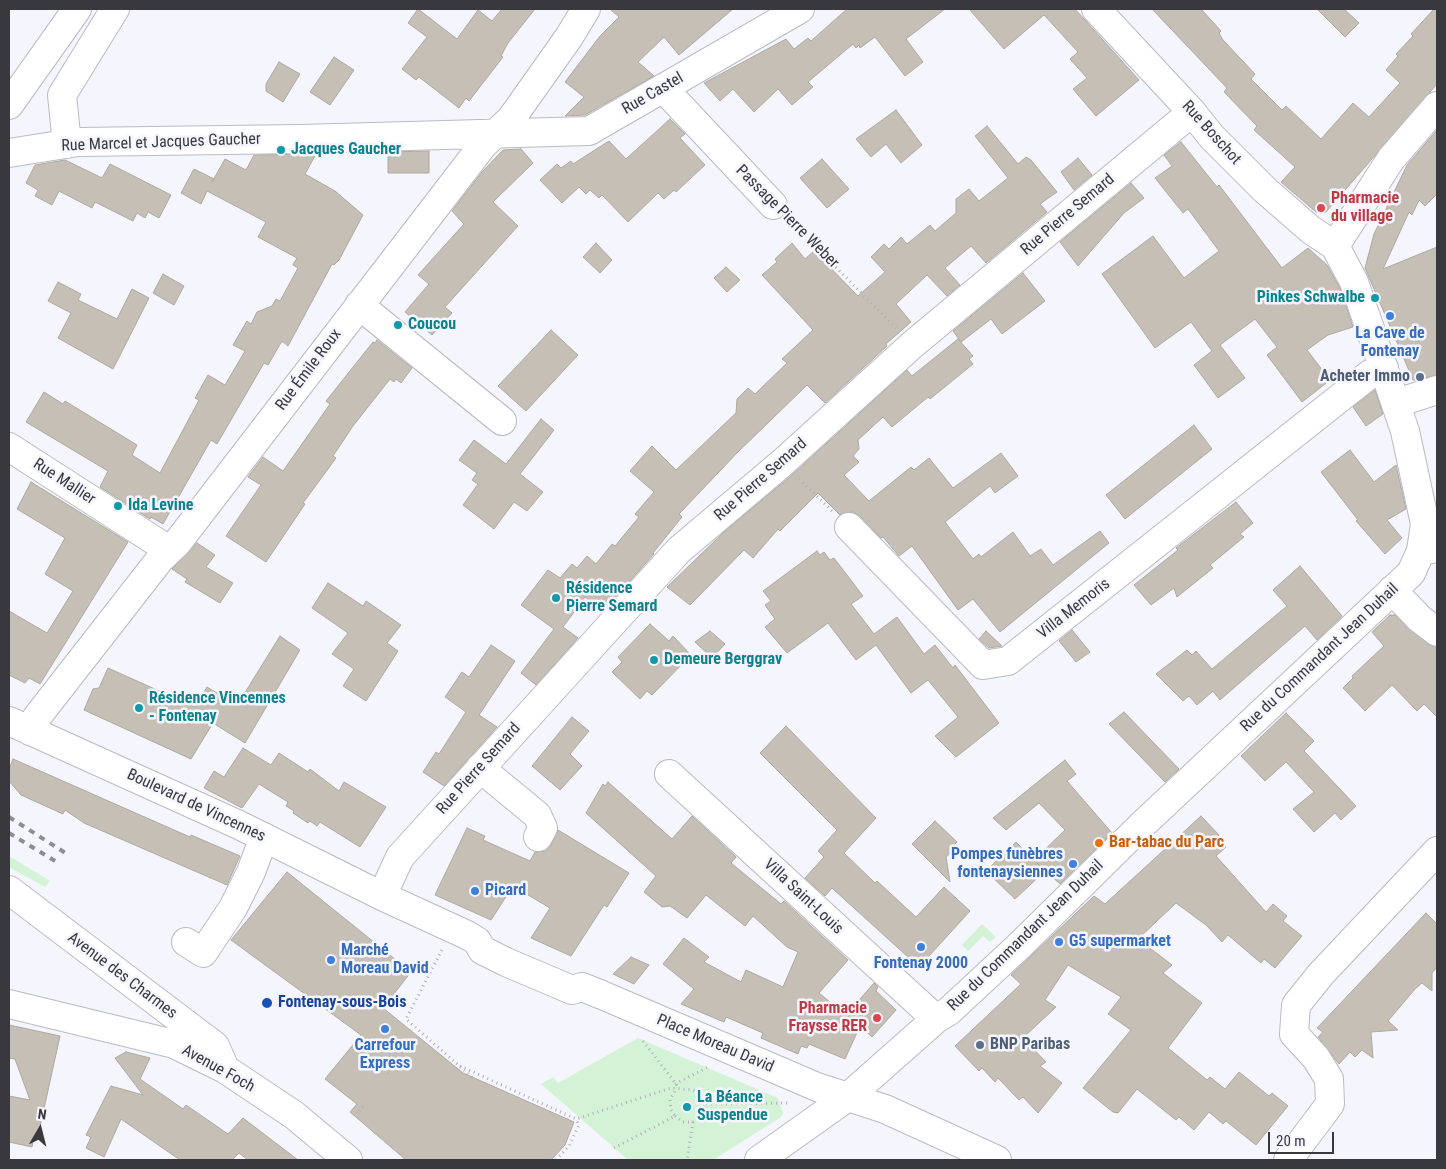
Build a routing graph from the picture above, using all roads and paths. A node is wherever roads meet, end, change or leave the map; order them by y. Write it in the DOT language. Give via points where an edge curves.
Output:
graph roads {
  1 [pos="77,9"];
  2 [pos="115,9"];
  3 [pos="586,9"];
  4 [pos="800,9"];
  5 [pos="1096,9"];
  6 [pos="663,88"];
  7 [pos="9,105"];
  8 [pos="1437,106"];
  9 [pos="1192,112"];
  10 [pos="494,135"];
  11 [pos="67,144"];
  12 [pos="9,153"];
  13 [pos="773,205"];
  14 [pos="1335,246"];
  15 [pos="359,305"];
  16 [pos="912,345"];
  17 [pos="1384,368"];
  18 [pos="1437,390"];
  19 [pos="1397,403"];
  20 [pos="502,421"];
  21 [pos="9,447"];
  22 [pos="782,462"];
  23 [pos="849,527"];
  24 [pos="168,550"];
  25 [pos="1429,550"];
  26 [pos="1392,590"];
  27 [pos="1437,632"];
  28 [pos="19,726"];
  29 [pos="480,768"];
  30 [pos="669,774"];
  31 [pos="538,837"];
  32 [pos="264,838"];
  33 [pos="1437,851"];
  34 [pos="9,890"];
  35 [pos="382,896"];
  36 [pos="465,935"];
  37 [pos="186,942"];
  38 [pos="156,1003"];
  39 [pos="9,1004"];
  40 [pos="936,1019"];
  41 [pos="140,1035"];
  42 [pos="642,1040"];
  43 [pos="460,1066"];
  44 [pos="710,1066"];
  45 [pos="393,1068"];
  46 [pos="225,1069"];
  47 [pos="388,1074"];
  48 [pos="473,1078"];
  49 [pos="675,1084"];
  50 [pos="817,1087"];
  51 [pos="677,1089"];
  52 [pos="849,1096"];
  53 [pos="365,1104"];
  54 [pos="705,1104"];
  55 [pos="359,1111"];
  56 [pos="675,1116"];
  57 [pos="576,1118"];
  58 [pos="692,1122"];
  59 [pos="614,1148"];
  60 [pos="348,1160"];
  61 [pos="556,1160"];
  62 [pos="687,1160"];
  63 [pos="758,1160"];
  64 [pos="997,1160"];
  65 [pos="1288,1160"];
  1 -- 7 [label="street"];
  2 -- 11 [label="street" via="62,95"];
  3 -- 10 [label="street, Rue Émile Roux" via="516,111"];
  4 -- 6 [label="street, Rue Castel"];
  5 -- 9 [label="street, Rue Boschot"];
  6 -- 10 [label="street, Rue Castel" via="589,131"];
  6 -- 13 [label="street, Passage Pierre Weber"];
  8 -- 14 [label="street" via="1391,159"];
  9 -- 14 [label="street, Rue Boschot" via="1265,190"];
  9 -- 16 [label="street, Rue Pierre Semard"];
  10 -- 11 [label="street, Rue Marcel et Jacques Gaucher"];
  10 -- 15 [label="street, Rue Émile Roux" via="483,144"];
  11 -- 12 [label="street, Rue Marcel et Jacques Gaucher"];
  13 -- 16 [label="path, Passage Pierre Weber"];
  14 -- 17 [label="street, Rue du Commandant Jean Duhail" via="1354,282"];
  15 -- 20 [label="street"];
  15 -- 24 [label="street, Rue Émile Roux" via="177,543"];
  16 -- 22 [label="street, Rue Pierre Semard"];
  17 -- 19 [label="street, Rue du Commandant Jean Duhail"];
  17 -- 23 [label="street, Villa Memoris" via="1362,380 1008,661 983,665"];
  18 -- 19 [label="street"];
  19 -- 25 [label="street, Rue du Commandant Jean Duhail" via="1419,488"];
  21 -- 24 [label="street, Rue Mallier"];
  22 -- 23 [label="path"];
  22 -- 29 [label="street, Rue Pierre Semard" via="679,550"];
  24 -- 28 [label="street, Rue Émile Roux" via="38,717"];
  25 -- 26 [label="street, Rue du Commandant Jean Duhail"];
  26 -- 27 [label="street"];
  26 -- 40 [label="street, Rue du Commandant Jean Duhail" via="1143,824 1018,947 949,1011"];
  28 -- 32 [label="street, Boulevard de Vincennes"];
  29 -- 31 [label="street" via="537,815 543,828"];
  29 -- 35 [label="street, Rue Pierre Semard" via="400,857"];
  30 -- 40 [label="street, Villa Saint-Louis"];
  32 -- 35 [label="street, Boulevard de Vincennes"];
  32 -- 37 [label="street" via="233,908 203,953"];
  33 -- 65 [label="street" via="1296,1005 1294,1034 1316,1058 1329,1079 1330,1104"];
  34 -- 38 [label="street, Avenue des Charmes"];
  35 -- 36 [label="street, Place Moreau David"];
  36 -- 43 [label="path" via="406,1019"];
  36 -- 50 [label="street, Place Moreau David" via="482,950 506,962 572,990 582,987"];
  38 -- 41 [label="street" via="152,1020"];
  38 -- 46 [label="street, Avenue des Charmes" via="215,1046"];
  39 -- 41 [label="street, Avenue Foch"];
  40 -- 52 [label="street, Rue du Commandant Jean Duhail"];
  41 -- 46 [label="street, Avenue Foch" via="174,1044"];
  42 -- 49 [label="path"];
  43 -- 48 [label="path"];
  43 -- 57 [label="path" via="497,1086"];
  44 -- 49 [label="path"];
  45 -- 47 [label="path"];
  46 -- 60 [label="street, Avenue Foch" via="294,1115"];
  49 -- 51 [label="path"];
  50 -- 52 [label="street, Place Moreau David"];
  50 -- 54 [label="path" via="794,1103"];
  51 -- 54 [label="path" via="693,1090 702,1096"];
  51 -- 56 [label="path" via="670,1100"];
  51 -- 57 [label="path" via="671,1088"];
  52 -- 63 [label="street, Rue du Commandant Jean Duhail"];
  52 -- 64 [label="street, Place Moreau David"];
  53 -- 55 [label="path"];
  54 -- 58 [label="path" via="702,1117"];
  56 -- 58 [label="path" via="683,1122"];
  56 -- 59 [label="path"];
  57 -- 61 [label="path" via="579,1125 569,1146"];
  58 -- 62 [label="path"];
}
